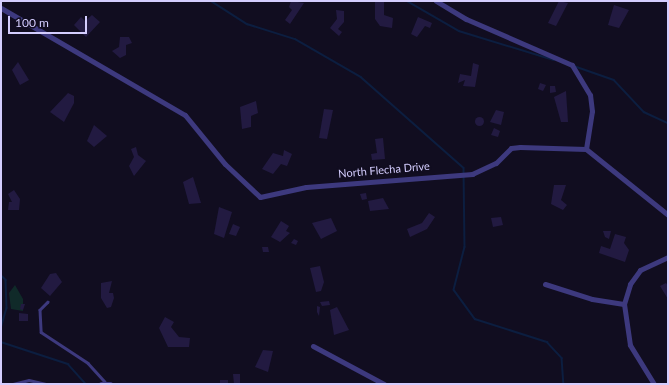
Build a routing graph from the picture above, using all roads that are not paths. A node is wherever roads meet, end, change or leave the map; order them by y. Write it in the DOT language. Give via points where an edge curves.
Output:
graph roads {
  1 [pos="436,1"];
  2 [pos="1,8"];
  3 [pos="586,149"];
  4 [pos="668,215"];
  5 [pos="668,256"];
  6 [pos="545,284"];
  7 [pos="48,302"];
  8 [pos="624,304"];
  9 [pos="312,346"];
  10 [pos="105,383"];
  11 [pos="13,384"];
  12 [pos="47,384"];
  13 [pos="54,384"];
  14 [pos="60,384"];
  15 [pos="384,384"];
  16 [pos="654,384"];
  1 -- 3 [label="street" via="466,19 572,65 590,95 592,111"];
  2 -- 3 [label="street, North Flecha Drive" via="185,115 225,164 260,197 298,188 472,174 496,163 511,148"];
  3 -- 4 [label="street"];
  5 -- 8 [label="street" via="640,270 630,284"];
  6 -- 8 [label="street" via="592,299"];
  7 -- 10 [label="lane" via="40,310 41,332 88,363"];
  8 -- 16 [label="street" via="630,345"];
  9 -- 15 [label="street"];
  11 -- 12 [label="lane" via="29,380"];
  13 -- 14 [label="lane"];
}
